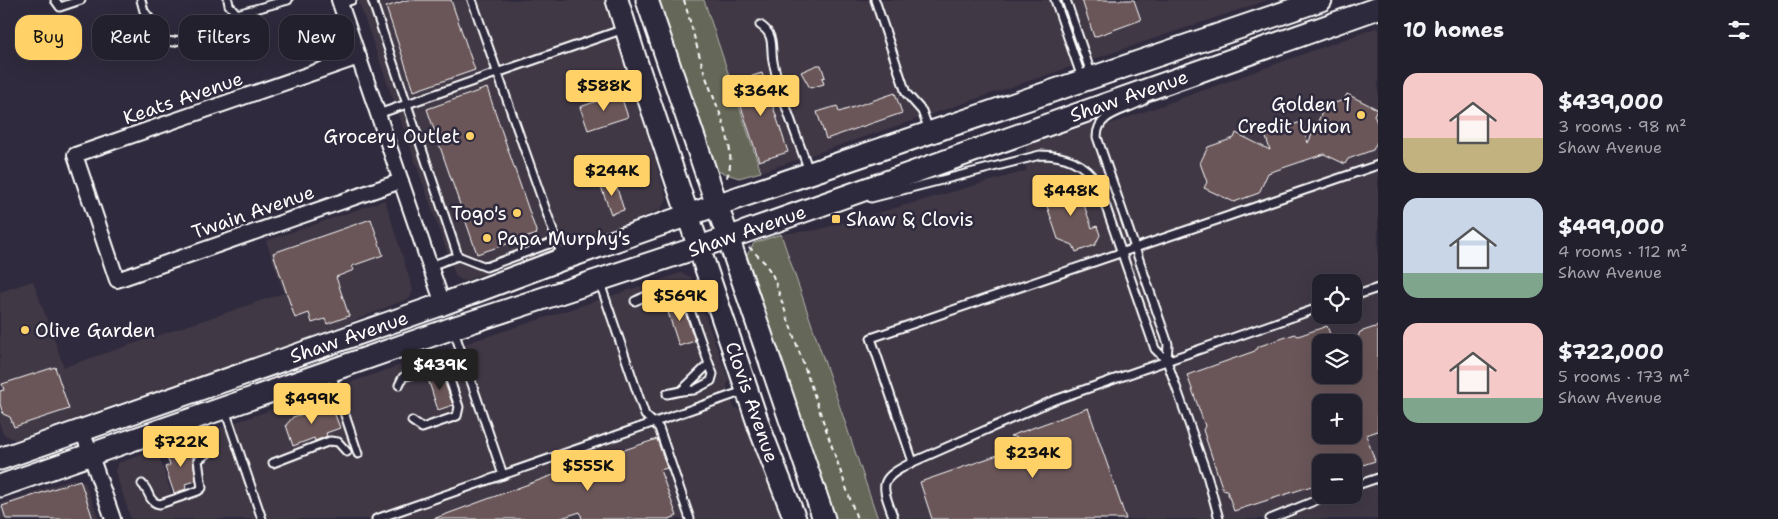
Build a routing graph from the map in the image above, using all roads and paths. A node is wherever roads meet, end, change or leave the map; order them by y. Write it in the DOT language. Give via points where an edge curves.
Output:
graph roads {
  1 [pos="54,0"];
  2 [pos="81,0"];
  3 [pos="228,0"];
  4 [pos="288,0"];
  5 [pos="372,0"];
  6 [pos="472,0"];
  7 [pos="617,0"];
  8 [pos="647,0"];
  9 [pos="684,0"];
  10 [pos="874,0"];
  11 [pos="1055,0"];
  12 [pos="1066,0"];
  13 [pos="1321,0"];
  14 [pos="344,1"];
  15 [pos="141,2"];
  16 [pos="1378,8"];
  17 [pos="237,14"];
  18 [pos="760,25"];
  19 [pos="626,29"];
  20 [pos="359,57"];
  21 [pos="499,72"];
  22 [pos="1176,79"];
  23 [pos="1088,80"];
  24 [pos="407,104"];
  25 [pos="378,114"];
  26 [pos="930,133"];
  27 [pos="963,154"];
  28 [pos="1378,165"];
  29 [pos="810,174"];
  30 [pos="401,181"];
  31 [pos="863,200"];
  32 [pos="854,202"];
  33 [pos="724,203"];
  34 [pos="689,216"];
  35 [pos="769,224"];
  36 [pos="735,235"];
  37 [pos="699,247"];
  38 [pos="1135,248"];
  39 [pos="560,250"];
  40 [pos="1122,252"];
  41 [pos="458,256"];
  42 [pos="430,266"];
  43 [pos="118,280"];
  44 [pos="599,281"];
  45 [pos="1378,288"];
  46 [pos="1362,293"];
  47 [pos="635,301"];
  48 [pos="443,304"];
  49 [pos="1312,310"];
  50 [pos="453,328"];
  51 [pos="1167,361"];
  52 [pos="709,364"];
  53 [pos="330,371"];
  54 [pos="399,385"];
  55 [pos="747,390"];
  56 [pos="681,391"];
  57 [pos="667,394"];
  58 [pos="224,408"];
  59 [pos="412,421"];
  60 [pos="653,423"];
  61 [pos="82,430"];
  62 [pos="209,452"];
  63 [pos="348,452"];
  64 [pos="91,454"];
  65 [pos="358,454"];
  66 [pos="0,459"];
  67 [pos="913,462"];
  68 [pos="273,463"];
  69 [pos="503,475"];
  70 [pos="1378,478"];
  71 [pos="1362,483"];
  72 [pos="142,484"];
  73 [pos="0,486"];
  74 [pos="1312,502"];
  75 [pos="113,519"];
  76 [pos="262,519"];
  77 [pos="376,519"];
  78 [pos="690,519"];
  79 [pos="795,519"];
  80 [pos="824,519"];
  81 [pos="857,519"];
  82 [pos="894,519"];
  83 [pos="1219,519"];
  84 [pos="1270,519"];
  1 -- 2 [label="lane" via="60,7"];
  3 -- 17 [label="lane"];
  4 -- 17 [label="lane"];
  5 -- 24 [label="lane"];
  6 -- 21 [label="lane"];
  7 -- 19 [label="main road, Clovis Avenue"];
  8 -- 33 [label="main road, Clovis Avenue"];
  9 -- 33 [label="path" via="727,137 730,164"];
  10 -- 26 [label="lane" via="906,93 922,111"];
  11 -- 23 [label="lane"];
  12 -- 23 [label="lane"];
  13 -- 23 [label="main road, Shaw Avenue"];
  14 -- 20 [label="street"];
  15 -- 17 [label="lane" via="167,41 173,42 219,27"];
  16 -- 22 [label="main road, Shaw Avenue"];
  18 -- 29 [label="lane" via="769,30 773,42 773,64"];
  19 -- 21 [label="lane"];
  19 -- 34 [label="main road, Clovis Avenue"];
  20 -- 25 [label="street"];
  20 -- 43 [label="street, Keats Avenue" via="76,155"];
  21 -- 24 [label="lane"];
  21 -- 39 [label="lane"];
  22 -- 27 [label="main road, Shaw Avenue"];
  22 -- 38 [label="lane" via="1133,107 1107,116 1097,130"];
  23 -- 26 [label="main road, Shaw Avenue"];
  23 -- 27 [label="main road" via="1091,87 1084,95 1002,126"];
  24 -- 25 [label="lane"];
  24 -- 41 [label="lane"];
  25 -- 30 [label="street"];
  26 -- 29 [label="main road, Shaw Avenue"];
  27 -- 35 [label="main road, Shaw Avenue"];
  28 -- 38 [label="lane"];
  29 -- 33 [label="main road, Shaw Avenue"];
  30 -- 42 [label="street"];
  30 -- 43 [label="street, Twain Avenue"];
  31 -- 40 [label="lane" via="1040,155 1063,157 1087,169 1098,184"];
  32 -- 35 [label="lane"];
  33 -- 34 [label="main road, Shaw Avenue"];
  33 -- 36 [label="main road, Clovis Avenue"];
  34 -- 37 [label="main road, Clovis Avenue"];
  34 -- 39 [label="main road, Shaw Avenue"];
  35 -- 36 [label="main road, Shaw Avenue"];
  36 -- 37 [label="main road, Shaw Avenue"];
  36 -- 80 [label="main road, Clovis Avenue"];
  36 -- 81 [label="path" via="773,276"];
  37 -- 44 [label="main road, Shaw Avenue"];
  37 -- 55 [label="main road, Clovis Avenue"];
  38 -- 40 [label="lane"];
  38 -- 51 [label="lane" via="1168,344"];
  39 -- 41 [label="lane" via="486,267"];
  39 -- 48 [label="main road, Shaw Avenue"];
  39 -- 50 [label="main road" via="522,289 459,313 454,318"];
  40 -- 51 [label="lane" via="1155,348"];
  40 -- 67 [label="lane" via="871,338"];
  41 -- 42 [label="lane"];
  42 -- 48 [label="street"];
  44 -- 50 [label="main road, Shaw Avenue"];
  44 -- 60 [label="lane" via="645,415"];
  45 -- 46 [label="lane"];
  47 -- 52 [label="lane" via="670,288 680,289"];
  48 -- 53 [label="main road" via="445,314 441,320 337,356"];
  48 -- 61 [label="main road, Shaw Avenue"];
  49 -- 51 [label="lane"];
  50 -- 53 [label="main road, Shaw Avenue"];
  50 -- 69 [label="lane"];
  51 -- 67 [label="lane" via="1024,412"];
  51 -- 83 [label="lane"];
  52 -- 56 [label="lane"];
  52 -- 56 [label="lane" via="711,381 694,390"];
  53 -- 58 [label="main road, Shaw Avenue"];
  53 -- 65 [label="lane"];
  54 -- 59 [label="lane" via="403,377 436,365 446,368 459,407 458,416 422,428"];
  55 -- 60 [label="lane"];
  55 -- 79 [label="main road, Clovis Avenue"];
  56 -- 57 [label="lane"];
  58 -- 64 [label="main road, Shaw Avenue"];
  58 -- 76 [label="lane"];
  60 -- 69 [label="lane"];
  60 -- 78 [label="lane" via="659,428"];
  61 -- 64 [label="street"];
  61 -- 66 [label="main road, Shaw Avenue"];
  62 -- 72 [label="lane" via="198,460 202,488 198,491 154,504"];
  63 -- 68 [label="lane" via="338,442 330,440"];
  64 -- 73 [label="main road, Shaw Avenue"];
  64 -- 75 [label="street"];
  67 -- 82 [label="lane" via="896,470 886,480 884,490"];
  69 -- 77 [label="lane"];
  70 -- 71 [label="lane"];
  74 -- 84 [label="lane"];
}
